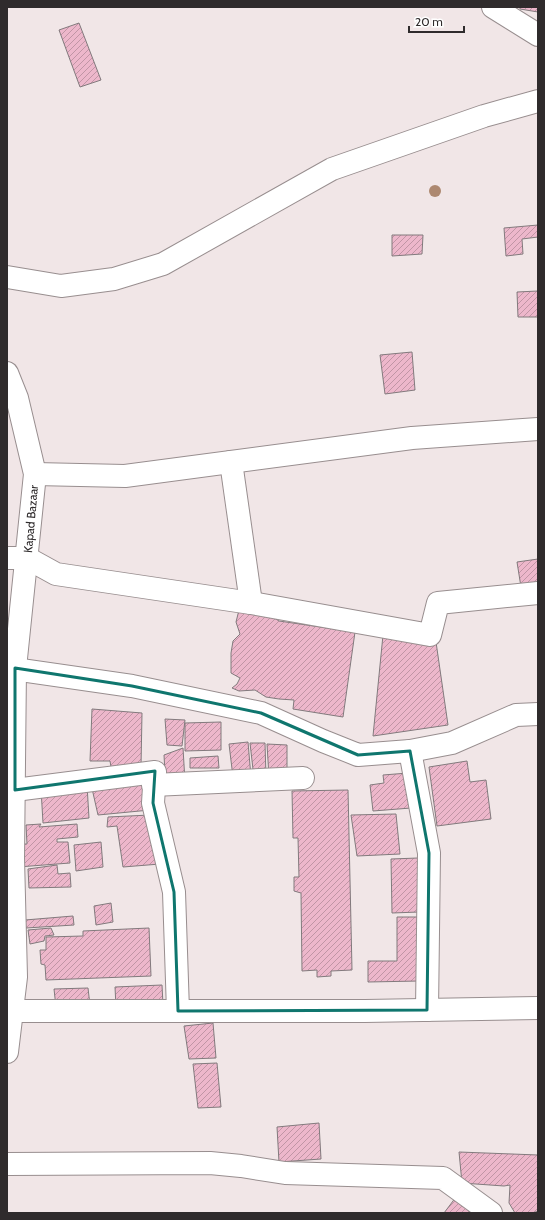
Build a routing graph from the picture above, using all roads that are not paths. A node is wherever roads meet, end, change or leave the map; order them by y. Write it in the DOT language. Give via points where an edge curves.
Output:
graph roads {
  1 [pos="493,7"];
  2 [pos="538,35"];
  3 [pos="538,101"];
  4 [pos="7,277"];
  5 [pos="7,373"];
  6 [pos="12,398"];
  7 [pos="538,429"];
  8 [pos="231,462"];
  9 [pos="34,474"];
  10 [pos="17,558"];
  11 [pos="538,593"];
  12 [pos="251,603"];
  13 [pos="11,668"];
  14 [pos="538,714"];
  15 [pos="410,751"];
  16 [pos="303,778"];
  17 [pos="153,785"];
  18 [pos="11,790"];
  19 [pos="538,1008"];
  20 [pos="427,1010"];
  21 [pos="9,1011"];
  22 [pos="178,1011"];
  23 [pos="7,1052"];
  24 [pos="7,1164"];
  25 [pos="491,1213"];
  1 -- 2 [label="street"];
  3 -- 4 [label="street" via="484,116 332,169 163,264 114,279 61,286"];
  5 -- 6 [label="street, Kapad Bazaar"];
  6 -- 9 [label="street, Kapad Bazaar"];
  7 -- 8 [label="street" via="412,438"];
  8 -- 9 [label="street" via="126,476"];
  8 -- 12 [label="street"];
  9 -- 10 [label="street, Kapad Bazaar"];
  10 -- 12 [label="street" via="56,574"];
  10 -- 13 [label="street, Kapad Bazaar"];
  11 -- 12 [label="street" via="438,603 430,635"];
  13 -- 15 [label="street" via="132,686 261,713 358,755"];
  13 -- 18 [label="street, Kapad Bazaar"];
  14 -- 15 [label="street" via="516,715 452,743"];
  15 -- 20 [label="street" via="429,853"];
  16 -- 17 [label="street"];
  17 -- 18 [label="street" via="155,772 148,772"];
  17 -- 22 [label="street" via="153,803 174,892"];
  18 -- 21 [label="street, Kapad Bazaar" via="16,976"];
  19 -- 20 [label="street"];
  20 -- 22 [label="street"];
  21 -- 22 [label="street"];
  21 -- 23 [label="street, Kapad Bazaar"];
  24 -- 25 [label="street" via="210,1163 285,1174 443,1178"];
}
